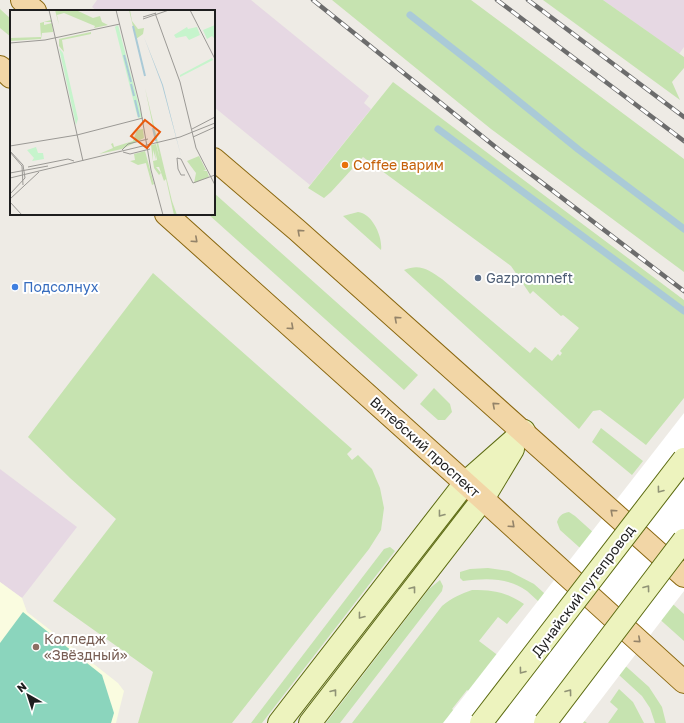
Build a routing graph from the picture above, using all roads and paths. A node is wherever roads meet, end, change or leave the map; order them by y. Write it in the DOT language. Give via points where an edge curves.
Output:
graph roads {
  1 [pos="22,0"];
  2 [pos="34,10"];
  3 [pos="0,67"];
  4 [pos="10,76"];
  5 [pos="215,160"];
  6 [pos="167,215"];
  7 [pos="524,431"];
  8 [pos="684,459"];
  9 [pos="465,483"];
  10 [pos="483,499"];
  11 [pos="684,540"];
  12 [pos="684,576"];
  13 [pos="684,682"];
  14 [pos="279,723"];
  15 [pos="310,723"];
  16 [pos="481,723"];
  17 [pos="545,723"];
  1 -- 2 [label="main road"];
  3 -- 4 [label="main road"];
  7 -- 5 [label="main road, one-way"];
  6 -- 9 [label="main road, Витебский проспект, one-way"];
  7 -- 9 [label="main road"];
  7 -- 10 [label="main road"];
  12 -- 7 [label="main road, one-way"];
  8 -- 16 [label="main road, Дунайский путепровод, one-way, bridge"];
  9 -- 10 [label="main road, Витебский проспект"];
  9 -- 14 [label="main road, one-way"];
  10 -- 13 [label="main road, Витебский проспект, one-way"];
  15 -- 10 [label="main road, one-way"];
  17 -- 11 [label="main road, one-way, bridge"];
}
